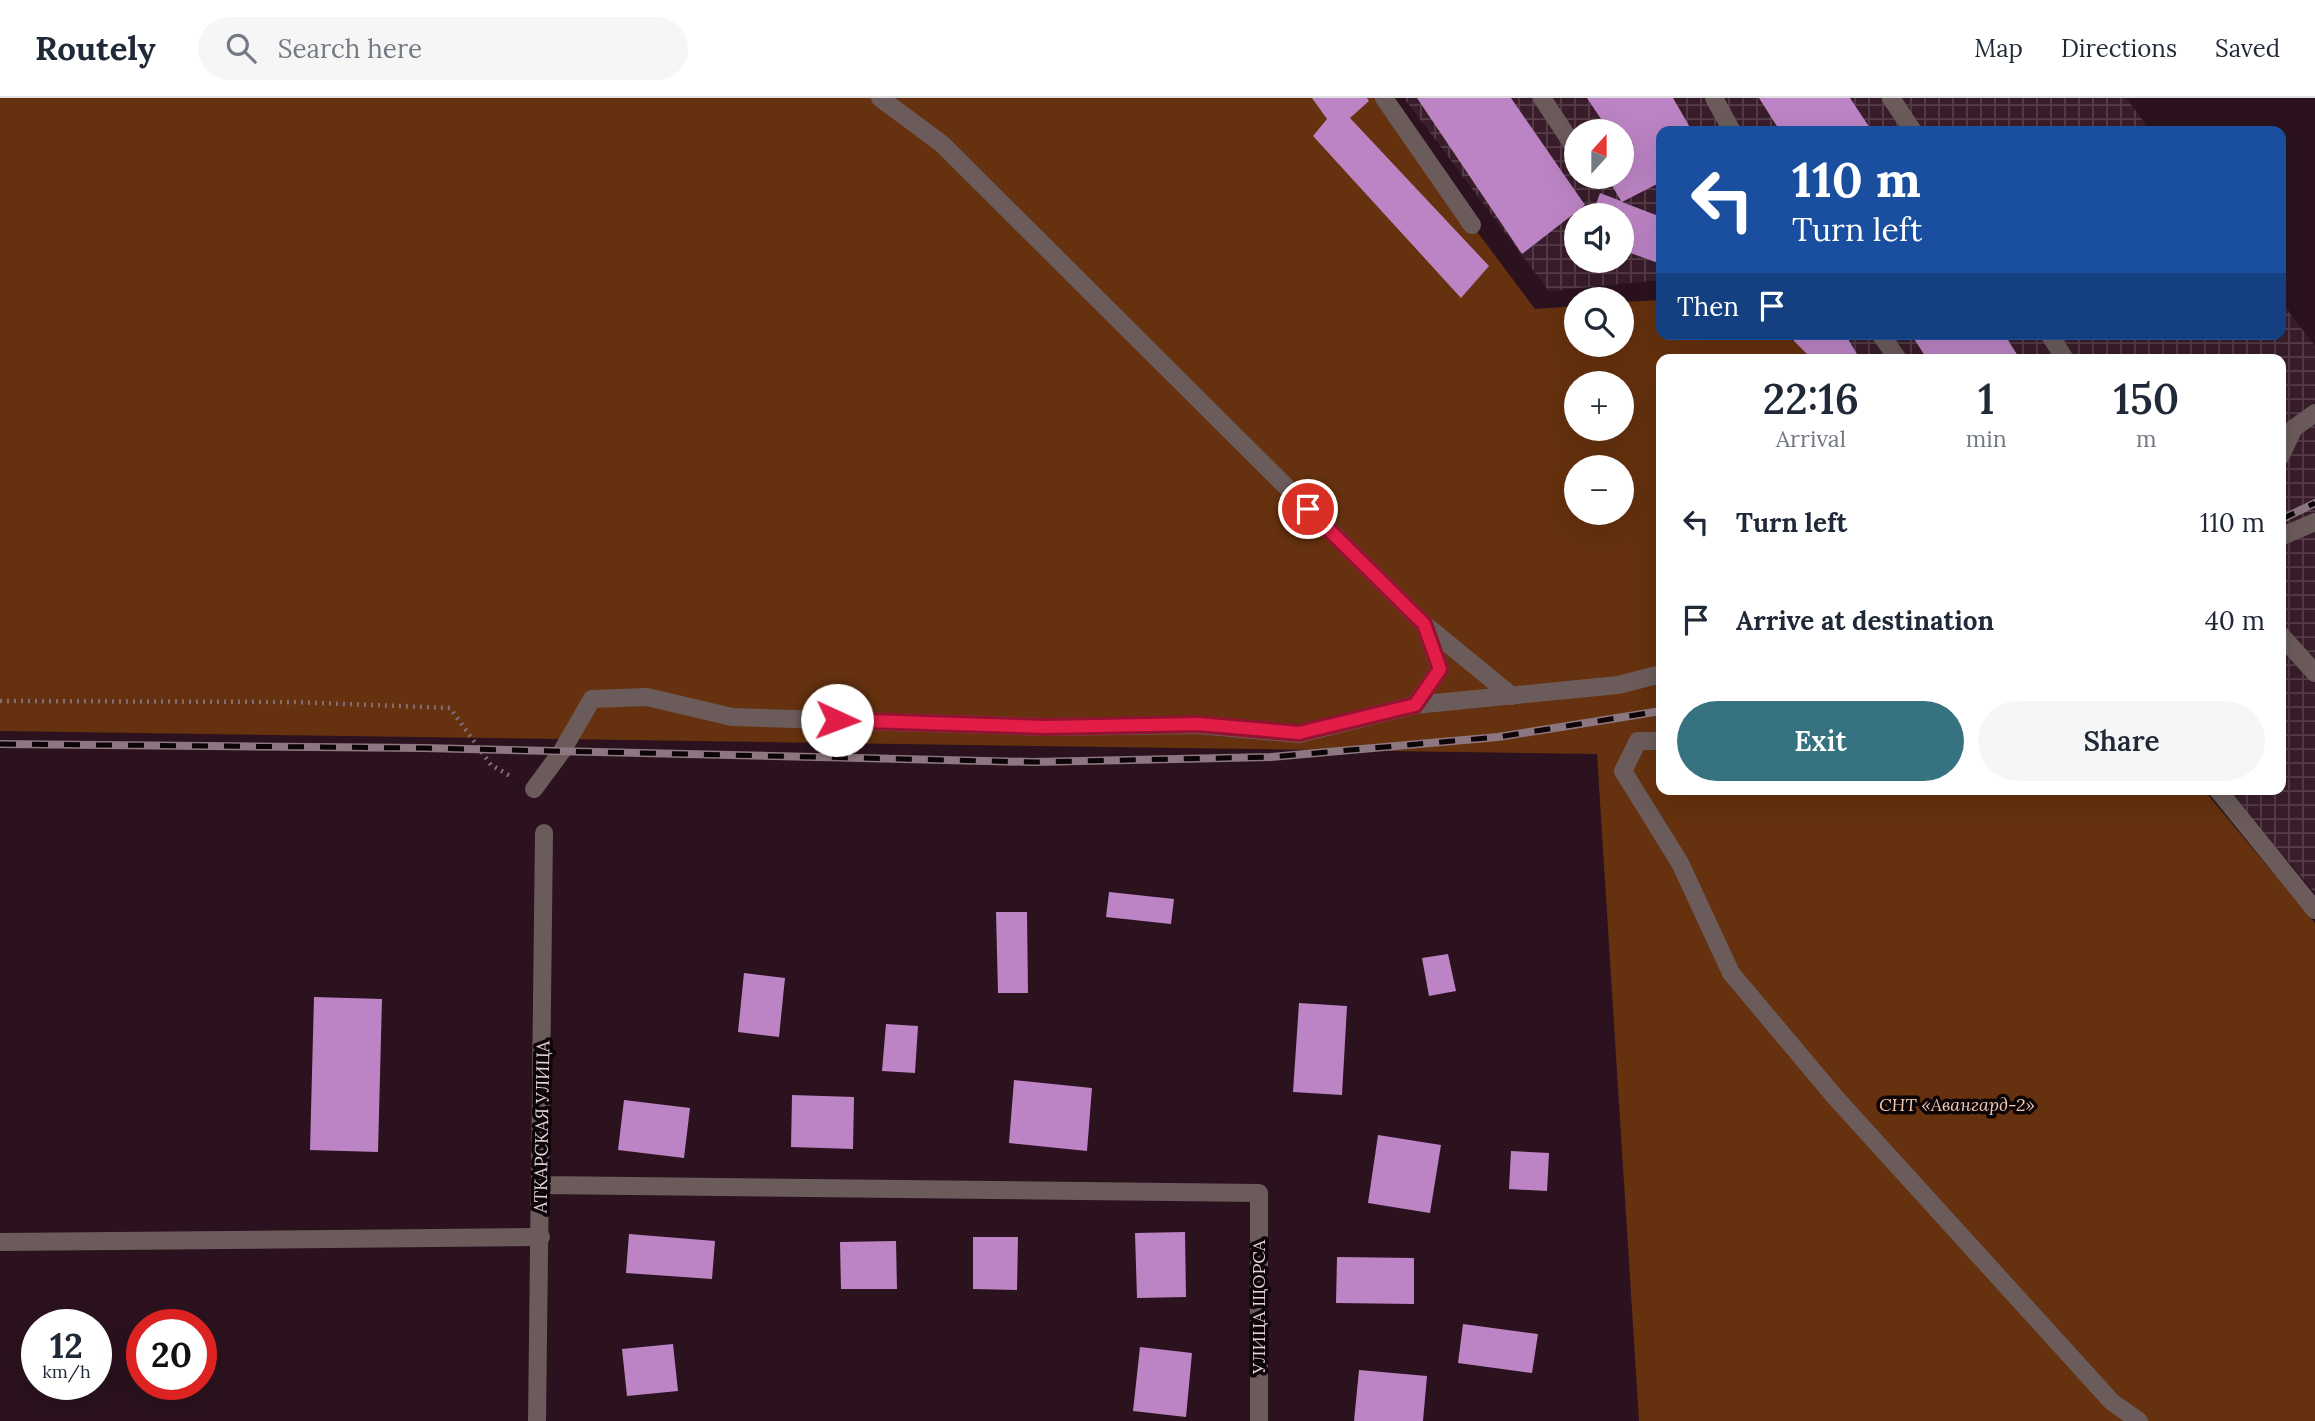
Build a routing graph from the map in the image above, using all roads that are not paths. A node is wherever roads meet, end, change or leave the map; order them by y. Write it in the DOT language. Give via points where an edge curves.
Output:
graph roads {
  1 [pos="880,98"];
  2 [pos="1384,98"];
  3 [pos="1542,98"];
  4 [pos="1714,98"];
  5 [pos="1891,98"];
  6 [pos="1729,126"];
  7 [pos="1910,126"];
  8 [pos="1564,131"];
  9 [pos="1472,225"];
  10 [pos="2315,413"];
  11 [pos="2286,445"];
  12 [pos="2315,522"];
  13 [pos="2286,534"];
  14 [pos="1424,624"];
  15 [pos="2286,641"];
  16 [pos="2315,673"];
  17 [pos="1656,675"];
  18 [pos="1512,696"];
  19 [pos="1415,705"];
  20 [pos="1656,741"];
  21 [pos="534,789"];
  22 [pos="2222,795"];
  23 [pos="544,833"];
  24 [pos="2315,909"];
  25 [pos="542,1185"];
  26 [pos="541,1237"];
  27 [pos="0,1242"];
  28 [pos="537,1421"];
  29 [pos="1259,1421"];
  30 [pos="2139,1421"];
  1 -- 14 [label="street" via="942,144"];
  2 -- 9 [label="street"];
  3 -- 8 [label="street"];
  4 -- 6 [label="street"];
  5 -- 7 [label="street"];
  10 -- 11 [label="street" via="2294,428"];
  12 -- 13 [label="street"];
  14 -- 18 [label="street"];
  14 -- 19 [label="street" via="1440,669"];
  15 -- 16 [label="street"];
  17 -- 18 [label="street" via="1618,685"];
  18 -- 19 [label="street"];
  19 -- 21 [label="street" via="1299,733 1198,724 1046,727 732,717 647,697 592,699"];
  20 -- 30 [label="street" via="1638,741 1623,771 1681,863 1731,973 1835,1097 2112,1402"];
  22 -- 24 [label="street"];
  23 -- 25 [label="street, АТКАРСКАЯ УЛИЦА"];
  25 -- 26 [label="street, АТКАРСКАЯ УЛИЦА"];
  25 -- 29 [label="street, УЛИЦА ЩОРСА" via="1259,1193"];
  26 -- 27 [label="street"];
  26 -- 28 [label="street, АТКАРСКАЯ УЛИЦА"];
}
